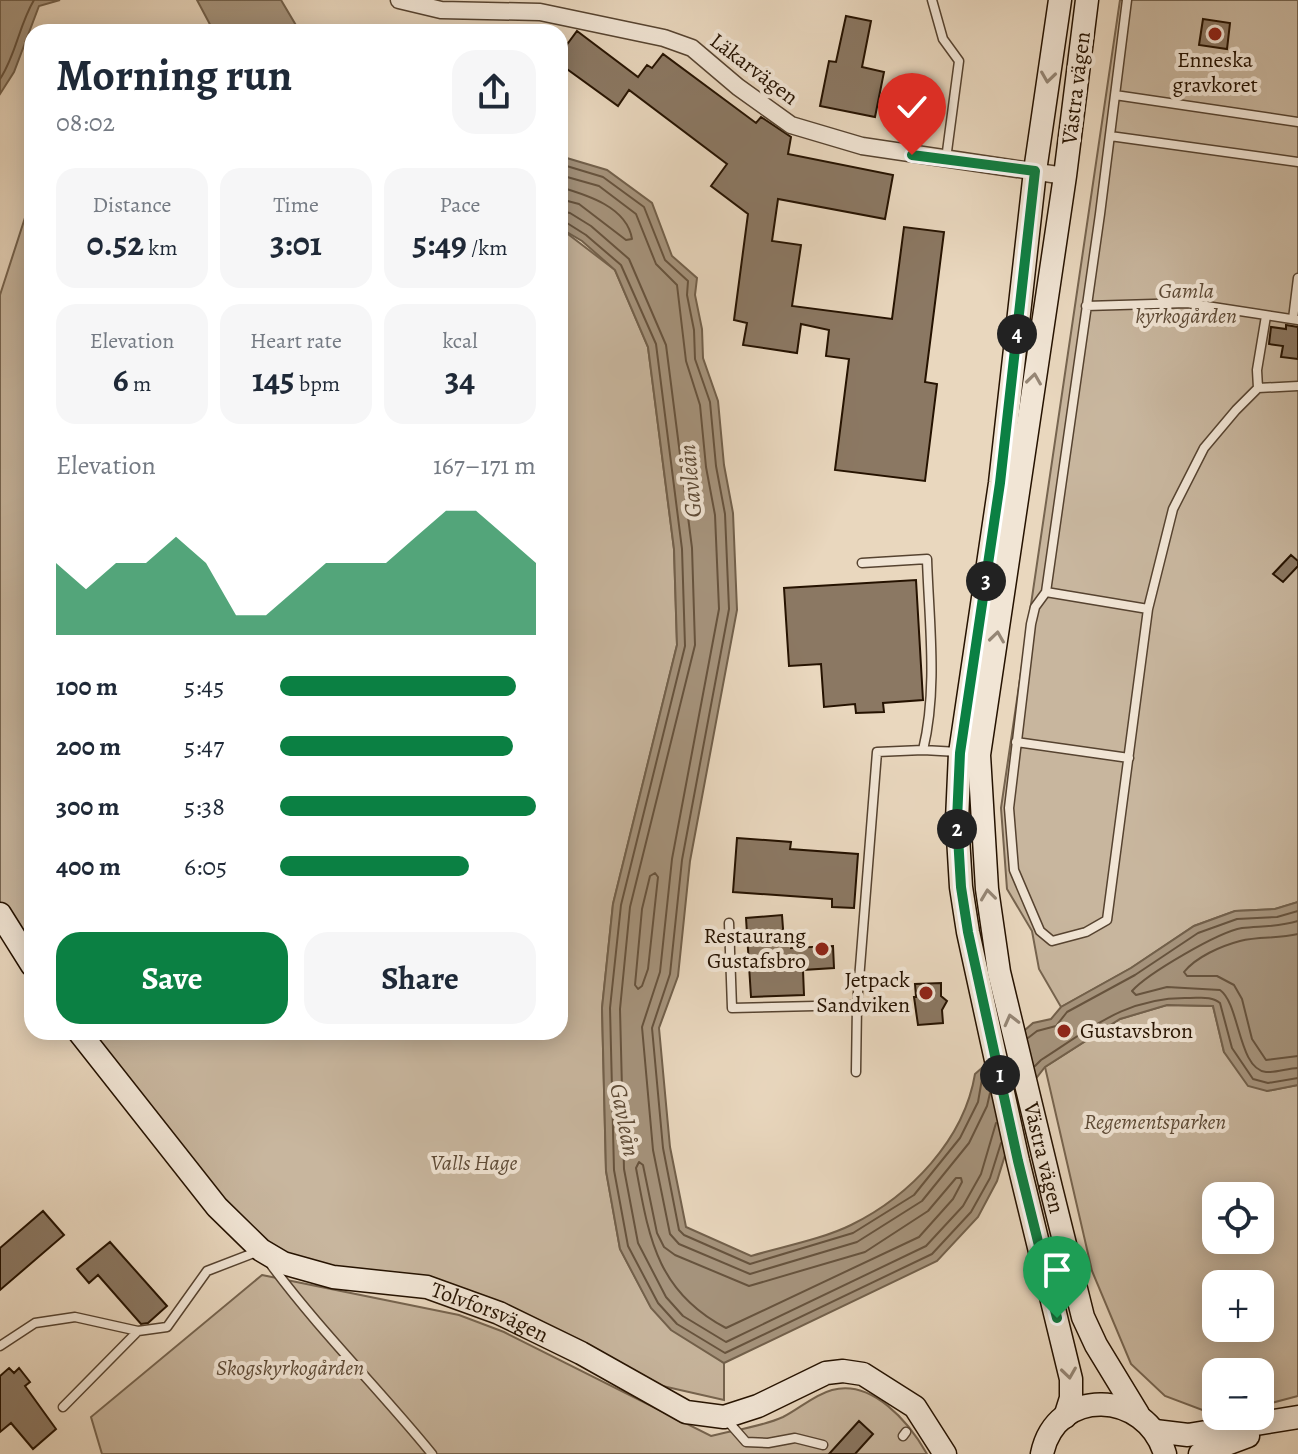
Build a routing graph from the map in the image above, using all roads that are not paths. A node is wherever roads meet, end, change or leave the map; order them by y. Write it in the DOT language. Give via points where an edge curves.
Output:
graph roads {
  1 [pos="399,0"];
  2 [pos="932,0"];
  3 [pos="1060,0"];
  4 [pos="1087,0"];
  5 [pos="1127,0"];
  6 [pos="1115,95"];
  7 [pos="1298,122"];
  8 [pos="1110,136"];
  9 [pos="946,159"];
  10 [pos="1298,162"];
  11 [pos="1035,171"];
  12 [pos="1065,176"];
  13 [pos="1298,278"];
  14 [pos="1086,306"];
  15 [pos="1266,316"];
  16 [pos="1295,319"];
  17 [pos="1298,386"];
  18 [pos="1258,388"];
  19 [pos="862,563"];
  20 [pos="1046,592"];
  21 [pos="1148,609"];
  22 [pos="1016,742"];
  23 [pos="923,750"];
  24 [pos="969,754"];
  25 [pos="1129,758"];
  26 [pos="0,914"];
  27 [pos="729,923"];
  28 [pos="24,952"];
  29 [pos="989,973"];
  30 [pos="857,1005"];
  31 [pos="85,1040"];
  32 [pos="856,1072"];
  33 [pos="261,1250"];
  34 [pos="138,1331"];
  35 [pos="0,1346"];
  36 [pos="63,1407"];
  37 [pos="1138,1414"];
  38 [pos="724,1417"];
  39 [pos="1065,1417"];
  40 [pos="1292,1418"];
  41 [pos="1155,1431"];
  42 [pos="823,1445"];
  43 [pos="432,1454"];
  44 [pos="945,1454"];
  45 [pos="1042,1454"];
  46 [pos="1165,1454"];
  47 [pos="1200,1454"];
  1 -- 9 [label="street, Läkarvägen" via="441,10 540,12 664,38 692,48 791,125 862,146"];
  2 -- 9 [label="lane" via="943,39 959,61"];
  3 -- 11 [label="main road, Västra vägen, one-way"];
  4 -- 12 [label="main road, Västra vägen"];
  5 -- 6 [label="lane"];
  6 -- 7 [label="lane"];
  6 -- 8 [label="lane"];
  8 -- 10 [label="lane"];
  8 -- 14 [label="lane"];
  9 -- 11 [label="street, Läkarvägen"];
  11 -- 12 [label="street, Västra vägen"];
  11 -- 24 [label="main road, Västra vägen"];
  24 -- 12 [label="main road, Västra vägen, one-way"];
  13 -- 16 [label="lane"];
  14 -- 15 [label="lane" via="1187,303"];
  14 -- 20 [label="lane"];
  15 -- 16 [label="lane"];
  15 -- 18 [label="lane"];
  17 -- 18 [label="lane"];
  18 -- 21 [label="lane" via="1204,448 1173,509"];
  19 -- 23 [label="lane" via="927,559 932,688"];
  20 -- 21 [label="lane"];
  20 -- 22 [label="lane" via="1031,624"];
  21 -- 25 [label="lane"];
  22 -- 25 [label="lane"];
  22 -- 25 [label="lane" via="1009,808 1014,870 1040,931 1052,941 1107,920"];
  23 -- 24 [label="lane"];
  23 -- 30 [label="lane" via="877,752"];
  24 -- 29 [label="main road, Västra vägen" via="987,889"];
  26 -- 28 [label="main road"];
  27 -- 30 [label="lane" via="732,1008"];
  37 -- 29 [label="main road, Västra vägen, one-way" via="1083,1317 1042,1150"];
  29 -- 39 [label="main road, Västra vägen, one-way" via="1018,1161 1071,1379"];
  30 -- 32 [label="lane"];
  31 -- 33 [label="main road, Tolvforsvägen" via="217,1207"];
  33 -- 34 [label="lane" via="207,1271 167,1327"];
  33 -- 38 [label="main road, Tolvforsvägen" via="283,1263 427,1287 499,1313 686,1412"];
  33 -- 43 [label="lane"];
  34 -- 35 [label="lane" via="75,1317 35,1323"];
  34 -- 36 [label="lane"];
  37 -- 39 [label="main road" via="1109,1404"];
  37 -- 41 [label="main road, Västra vägen"];
  38 -- 42 [label="lane" via="746,1442 795,1438"];
  38 -- 44 [label="main road, Tolvforsvägen" via="826,1373 853,1373 915,1407"];
  39 -- 45 [label="main road"];
  40 -- 41 [label="main road" via="1188,1435"];
  40 -- 47 [label="main road"];
  41 -- 46 [label="main road"];
}
